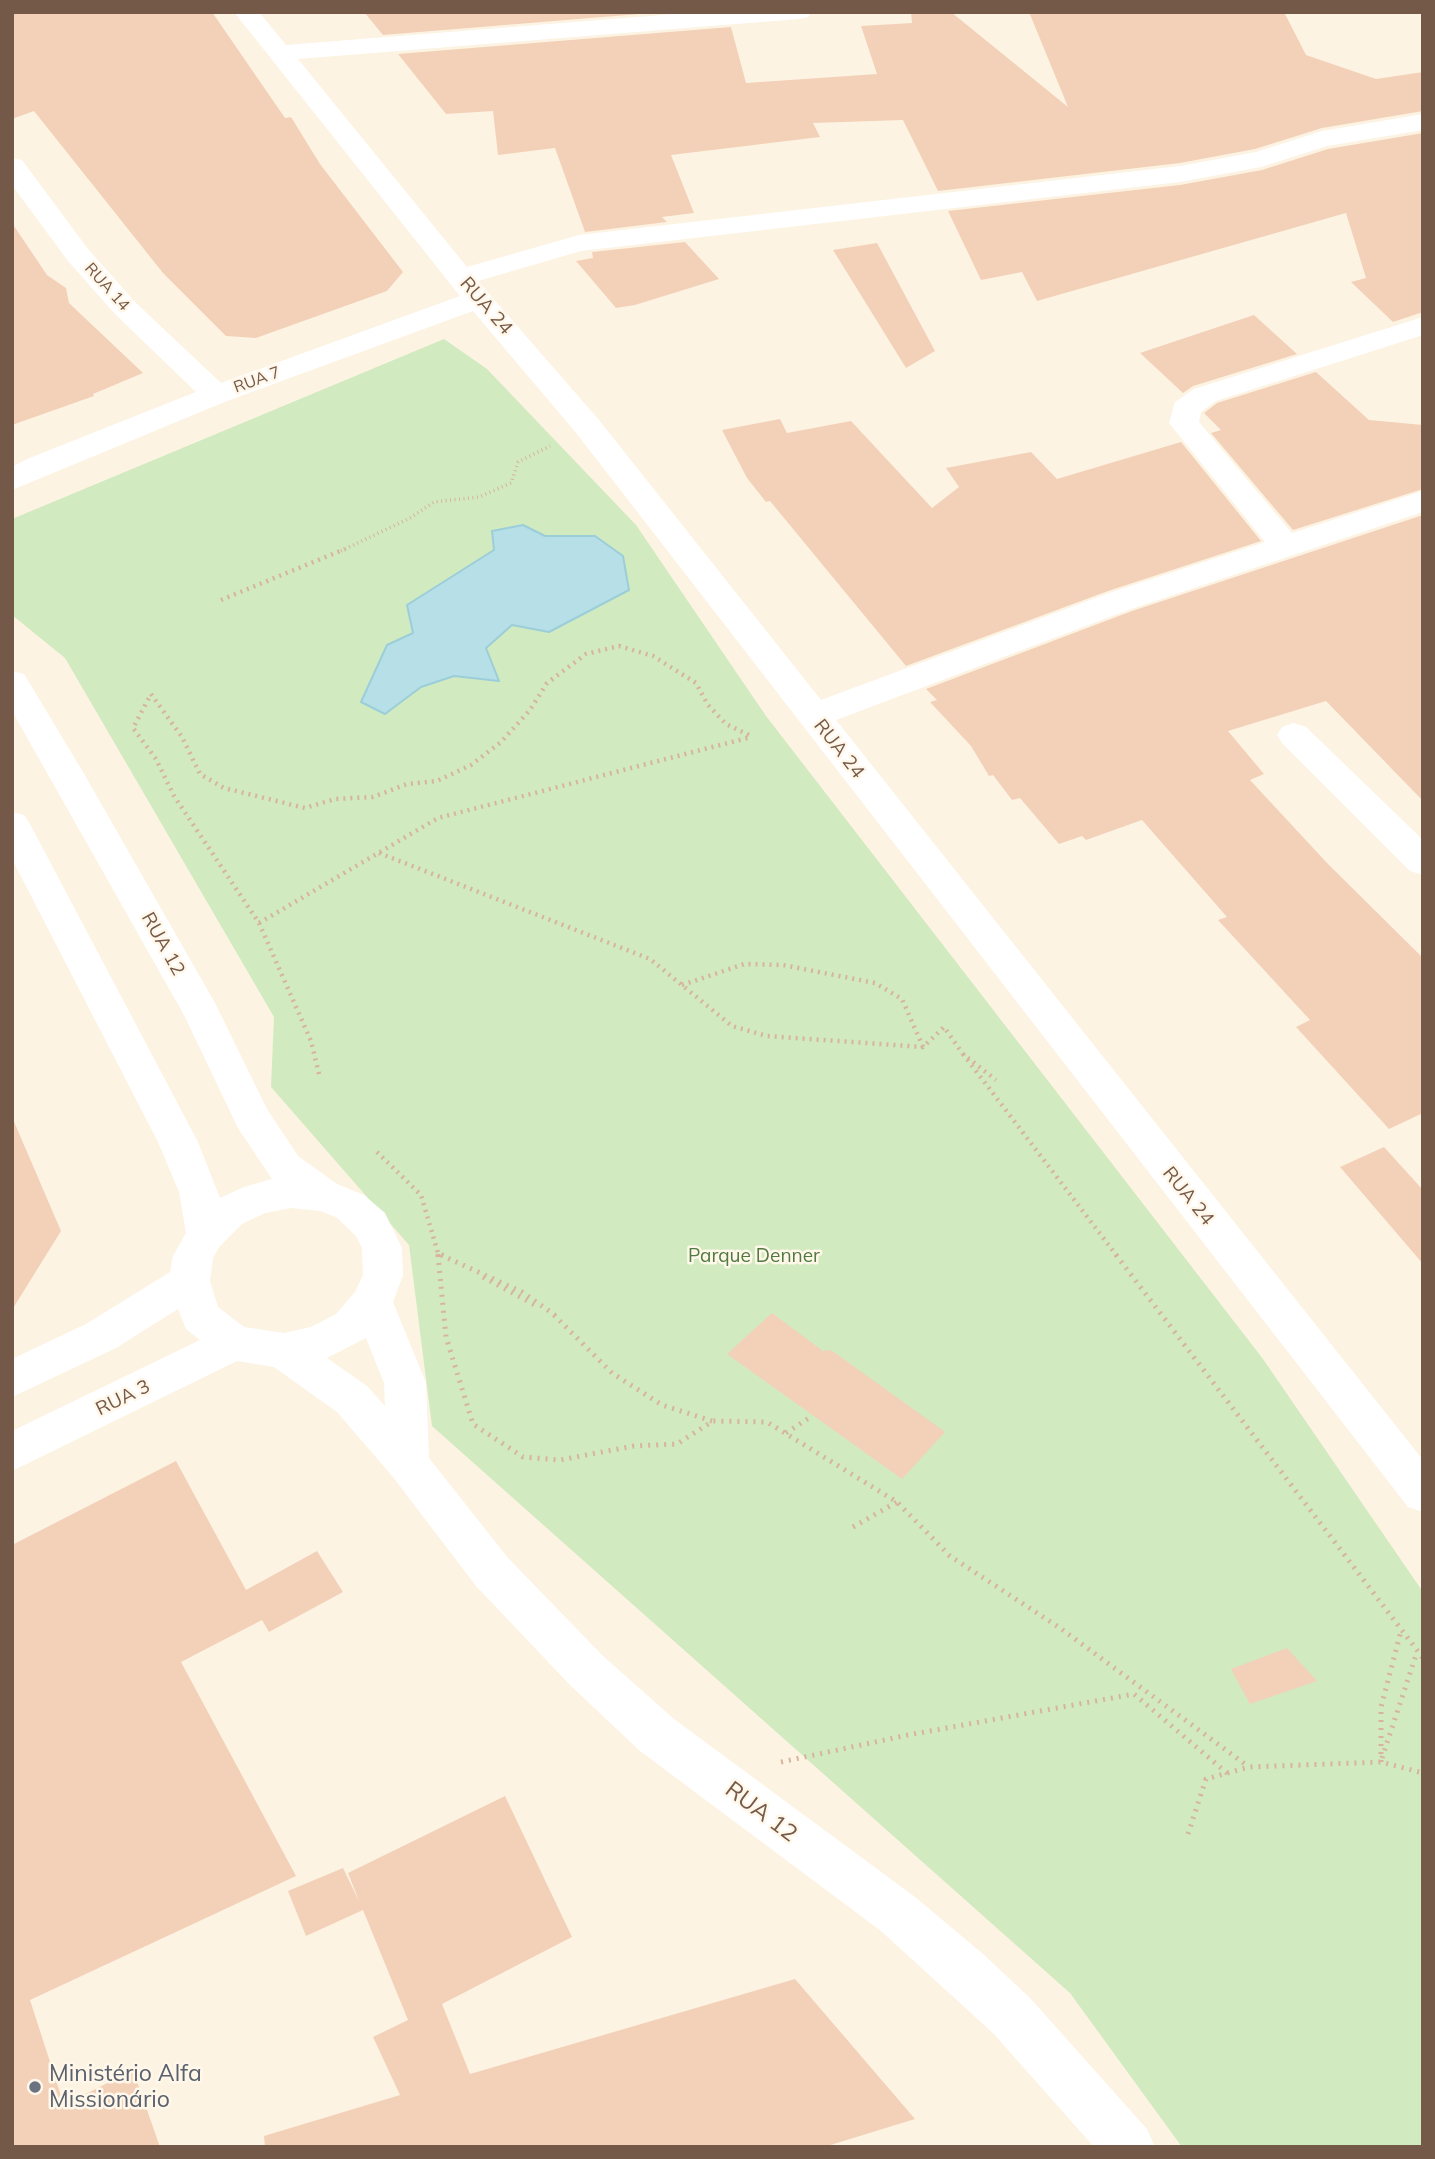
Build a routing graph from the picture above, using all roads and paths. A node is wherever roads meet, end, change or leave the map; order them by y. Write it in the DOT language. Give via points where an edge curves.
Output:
graph roads {
  1 [pos="246,12"];
  2 [pos="799,12"];
  3 [pos="278,53"];
  4 [pos="1423,122"];
  5 [pos="12,166"];
  6 [pos="470,288"];
  7 [pos="1423,327"];
  8 [pos="216,395"];
  9 [pos="588,427"];
  10 [pos="21,471"];
  11 [pos="1423,501"];
  12 [pos="1284,544"];
  13 [pos="221,600"];
  14 [pos="12,682"];
  15 [pos="813,716"];
  16 [pos="1294,735"];
  17 [pos="12,824"];
  18 [pos="379,853"];
  19 [pos="1423,862"];
  20 [pos="259,923"];
  21 [pos="681,985"];
  22 [pos="923,1047"];
  23 [pos="962,1054"];
  24 [pos="319,1074"];
  25 [pos="996,1080"];
  26 [pos="377,1152"];
  27 [pos="323,1195"];
  28 [pos="206,1234"];
  29 [pos="438,1253"];
  30 [pos="189,1281"];
  31 [pos="372,1302"];
  32 [pos="234,1343"];
  33 [pos="284,1351"];
  34 [pos="12,1379"];
  35 [pos="809,1418"];
  36 [pos="713,1421"];
  37 [pos="786,1433"];
  38 [pos="12,1452"];
  39 [pos="408,1464"];
  40 [pos="1423,1493"];
  41 [pos="897,1502"];
  42 [pos="853,1527"];
  43 [pos="1401,1631"];
  44 [pos="1417,1651"];
  45 [pos="1423,1658"];
  46 [pos="1381,1762"];
  47 [pos="1248,1767"];
  48 [pos="1423,1773"];
  49 [pos="1228,1774"];
  50 [pos="713,1776"];
  51 [pos="1188,1834"];
  52 [pos="1129,2147"];
  1 -- 3 [label="street, RUA 24"];
  2 -- 3 [label="street"];
  3 -- 6 [label="street, RUA 24"];
  4 -- 6 [label="street, RUA 7" via="1322,139 1261,159 1180,174 579,243"];
  5 -- 8 [label="street, RUA 14" via="78,255 125,308"];
  6 -- 8 [label="street, RUA 7"];
  6 -- 9 [label="street, RUA 24"];
  7 -- 12 [label="street" via="1217,391 1186,408 1184,423"];
  8 -- 10 [label="street, RUA 7"];
  9 -- 13 [label="path" via="518,462 511,483 479,497 433,502 327,558"];
  9 -- 15 [label="street, RUA 24"];
  11 -- 12 [label="street"];
  12 -- 15 [label="street"];
  14 -- 27 [label="street, RUA 12" via="202,1013 252,1117 284,1167"];
  15 -- 40 [label="street, RUA 24"];
  16 -- 19 [label="street"];
  17 -- 28 [label="street" via="178,1142 199,1192"];
  18 -- 20 [label="path"];
  18 -- 20 [label="path" via="438,818 751,736 726,724 695,682 653,656 619,646 586,654 547,683 501,742 471,765 438,781 305,808 224,788 200,774 182,737 150,694 133,728"];
  18 -- 21 [label="path" via="650,959"];
  20 -- 24 [label="path" via="311,1041"];
  21 -- 22 [label="path" via="732,1026 767,1036"];
  21 -- 22 [label="path" via="744,964 783,965 875,984 902,999"];
  22 -- 23 [label="path" via="944,1027"];
  23 -- 25 [label="path"];
  23 -- 43 [label="path"];
  26 -- 29 [label="path" via="421,1195"];
  27 -- 28 [label="street" via="291,1192 258,1198 228,1212"];
  27 -- 31 [label="street" via="350,1206 371,1224 382,1248 383,1275"];
  28 -- 30 [label="street" via="193,1256"];
  29 -- 36 [label="path" via="522,1292 555,1315 612,1373 662,1405"];
  29 -- 36 [label="path" via="446,1337 473,1424 523,1457 560,1460 677,1444"];
  30 -- 32 [label="street" via="201,1317"];
  30 -- 34 [label="street" via="101,1336"];
  31 -- 33 [label="street" via="351,1325 320,1343"];
  31 -- 39 [label="street" via="405,1383"];
  32 -- 33 [label="street"];
  32 -- 38 [label="street, RUA 3"];
  33 -- 39 [label="street, RUA 12" via="352,1399"];
  35 -- 37 [label="path"];
  36 -- 37 [label="path" via="767,1422"];
  37 -- 41 [label="path"];
  39 -- 50 [label="street, RUA 12" via="492,1572 586,1670 657,1735"];
  41 -- 42 [label="path"];
  41 -- 47 [label="path" via="950,1556 1060,1628"];
  43 -- 44 [label="path"];
  43 -- 46 [label="path" via="1381,1707"];
  44 -- 45 [label="path"];
  44 -- 46 [label="path"];
  46 -- 47 [label="path"];
  46 -- 48 [label="path"];
  47 -- 49 [label="path"];
  49 -- 50 [label="path" via="1134,1694"];
  49 -- 51 [label="path" via="1206,1779"];
  50 -- 52 [label="street, RUA 12" via="898,1914 965,1972 1012,2016"];
}
